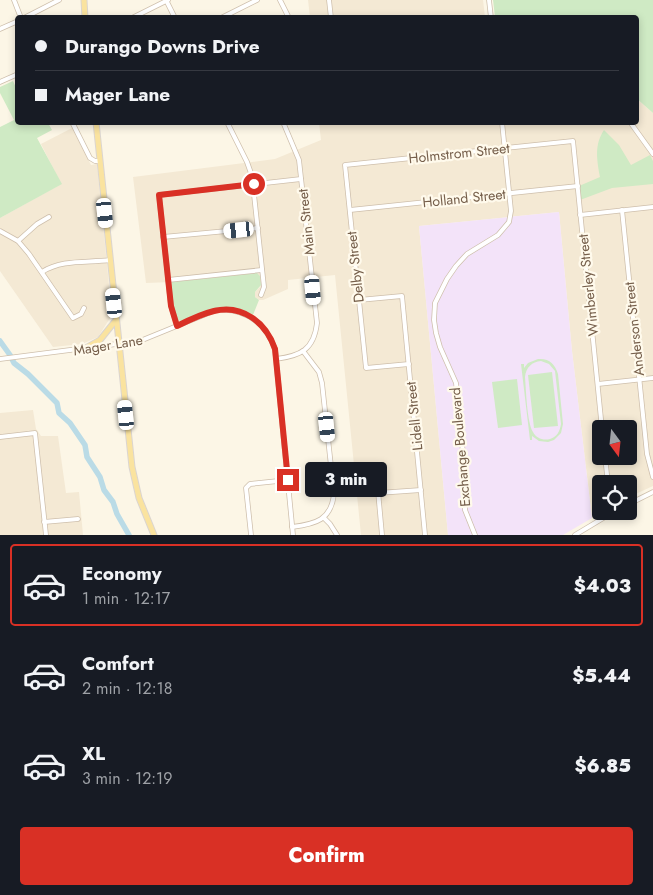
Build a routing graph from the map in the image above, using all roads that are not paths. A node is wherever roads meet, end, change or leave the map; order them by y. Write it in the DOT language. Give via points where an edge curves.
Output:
graph roads {
  1 [pos="14,0"];
  2 [pos="59,0"];
  3 [pos="84,0"];
  4 [pos="167,0"];
  5 [pos="257,0"];
  6 [pos="280,0"];
  7 [pos="329,0"];
  8 [pos="490,0"];
  9 [pos="22,15"];
  10 [pos="29,15"];
  11 [pos="86,15"];
  12 [pos="138,15"];
  13 [pos="174,15"];
  14 [pos="231,15"];
  15 [pos="288,15"];
  16 [pos="331,15"];
  17 [pos="491,15"];
  18 [pos="15,22"];
  19 [pos="0,29"];
  20 [pos="15,75"];
  21 [pos="0,82"];
  22 [pos="74,125"];
  23 [pos="96,125"];
  24 [pos="230,125"];
  25 [pos="284,125"];
  26 [pos="502,125"];
  27 [pos="632,125"];
  28 [pos="573,141"];
  29 [pos="505,148"];
  30 [pos="653,154"];
  31 [pos="99,161"];
  32 [pos="345,166"];
  33 [pos="302,179"];
  34 [pos="254,184"];
  35 [pos="578,186"];
  36 [pos="510,194"];
  37 [pos="653,207"];
  38 [pos="350,210"];
  39 [pos="622,210"];
  40 [pos="580,215"];
  41 [pos="49,217"];
  42 [pos="258,228"];
  43 [pos="0,232"];
  44 [pos="163,237"];
  45 [pos="18,241"];
  46 [pos="110,260"];
  47 [pos="262,270"];
  48 [pos="42,272"];
  49 [pos="168,280"];
  50 [pos="261,294"];
  51 [pos="359,300"];
  52 [pos="84,308"];
  53 [pos="116,320"];
  54 [pos="177,326"];
  55 [pos="118,344"];
  56 [pos="84,349"];
  57 [pos="303,352"];
  58 [pos="1,359"];
  59 [pos="276,359"];
  60 [pos="409,364"];
  61 [pos="653,378"];
  62 [pos="640,380"];
  63 [pos="598,384"];
  64 [pos="601,420"];
  65 [pos="0,438"];
  66 [pos="376,469"];
  67 [pos="653,477"];
  68 [pos="288,480"];
  69 [pos="421,490"];
  70 [pos="653,492"];
  71 [pos="378,493"];
  72 [pos="637,500"];
  73 [pos="324,518"];
  74 [pos="78,519"];
  75 [pos="601,520"];
  76 [pos="44,522"];
  77 [pos="292,527"];
  78 [pos="46,535"];
  79 [pos="154,535"];
  80 [pos="251,535"];
  81 [pos="293,535"];
  82 [pos="337,535"];
  83 [pos="382,535"];
  84 [pos="425,535"];
  85 [pos="475,535"];
  86 [pos="575,535"];
  1 -- 9 [label="street"];
  2 -- 10 [label="street"];
  3 -- 11 [label="main road"];
  4 -- 12 [label="street"];
  4 -- 13 [label="street"];
  5 -- 14 [label="street"];
  6 -- 15 [label="street"];
  7 -- 16 [label="street"];
  8 -- 17 [label="street"];
  18 -- 19 [label="street"];
  20 -- 21 [label="street"];
  22 -- 31 [label="street" via="90,158"];
  23 -- 31 [label="main road"];
  24 -- 34 [label="street"];
  25 -- 33 [label="street, Main Street" via="296,152"];
  26 -- 29 [label="street, Exchange Boulevard"];
  27 -- 30 [label="street"];
  28 -- 29 [label="street, Holmstrom Street"];
  28 -- 35 [label="street, Wimberley Street"];
  29 -- 32 [label="street, Holmstrom Street"];
  29 -- 36 [label="street, Exchange Boulevard"];
  31 -- 46 [label="main road"];
  32 -- 38 [label="street, Delby Street"];
  33 -- 34 [label="street"];
  33 -- 57 [label="street, Main Street" via="316,323 315,336"];
  34 -- 42 [label="street"];
  34 -- 44 [label="street" via="159,195"];
  35 -- 36 [label="street, Holland Street"];
  35 -- 40 [label="street, Wimberley Street"];
  36 -- 38 [label="street, Holland Street"];
  36 -- 85 [label="street, Exchange Boulevard" via="509,222 498,235 467,254 456,266 435,303 436,333 456,383 465,473 465,510"];
  37 -- 39 [label="street"];
  38 -- 51 [label="street, Delby Street"];
  39 -- 40 [label="street"];
  39 -- 62 [label="street, Anderson Street"];
  40 -- 63 [label="street, Wimberley Street"];
  41 -- 45 [label="street"];
  42 -- 44 [label="street"];
  42 -- 47 [label="street"];
  43 -- 45 [label="street"];
  44 -- 49 [label="street"];
  45 -- 48 [label="street"];
  46 -- 48 [label="street" via="61,264"];
  46 -- 53 [label="main road"];
  47 -- 49 [label="street"];
  47 -- 50 [label="street" via="264,287"];
  48 -- 52 [label="street" via="74,318"];
  49 -- 54 [label="street"];
  51 -- 60 [label="street, Lidell Street" via="402,296"];
  51 -- 60 [label="street, Delby Street" via="366,368"];
  53 -- 55 [label="main road"];
  53 -- 56 [label="main road" via="100,340"];
  54 -- 55 [label="street, Mager Lane" via="140,341"];
  54 -- 59 [label="street, Mager Lane" via="216,310 245,313 268,334"];
  55 -- 56 [label="street, Mager Lane"];
  55 -- 79 [label="main road" via="134,480"];
  56 -- 58 [label="street, Mager Lane"];
  57 -- 59 [label="street"];
  57 -- 73 [label="street" via="319,372 324,393 334,494"];
  59 -- 68 [label="street, Mager Lane"];
  60 -- 69 [label="street, Lidell Street"];
  61 -- 62 [label="street"];
  62 -- 63 [label="street"];
  62 -- 67 [label="street, Anderson Street" via="647,454"];
  63 -- 64 [label="street, Wimberley Street"];
  65 -- 76 [label="street" via="34,432"];
  66 -- 71 [label="street"];
  68 -- 77 [label="street, Mager Lane"];
  68 -- 80 [label="street" via="247,485"];
  69 -- 71 [label="street"];
  69 -- 84 [label="street, Lidell Street"];
  70 -- 72 [label="street"];
  71 -- 83 [label="street"];
  73 -- 77 [label="street" via="309,525"];
  73 -- 82 [label="street"];
  74 -- 76 [label="street"];
  75 -- 86 [label="street"];
  76 -- 78 [label="street"];
  77 -- 81 [label="street, Mager Lane"];
}
